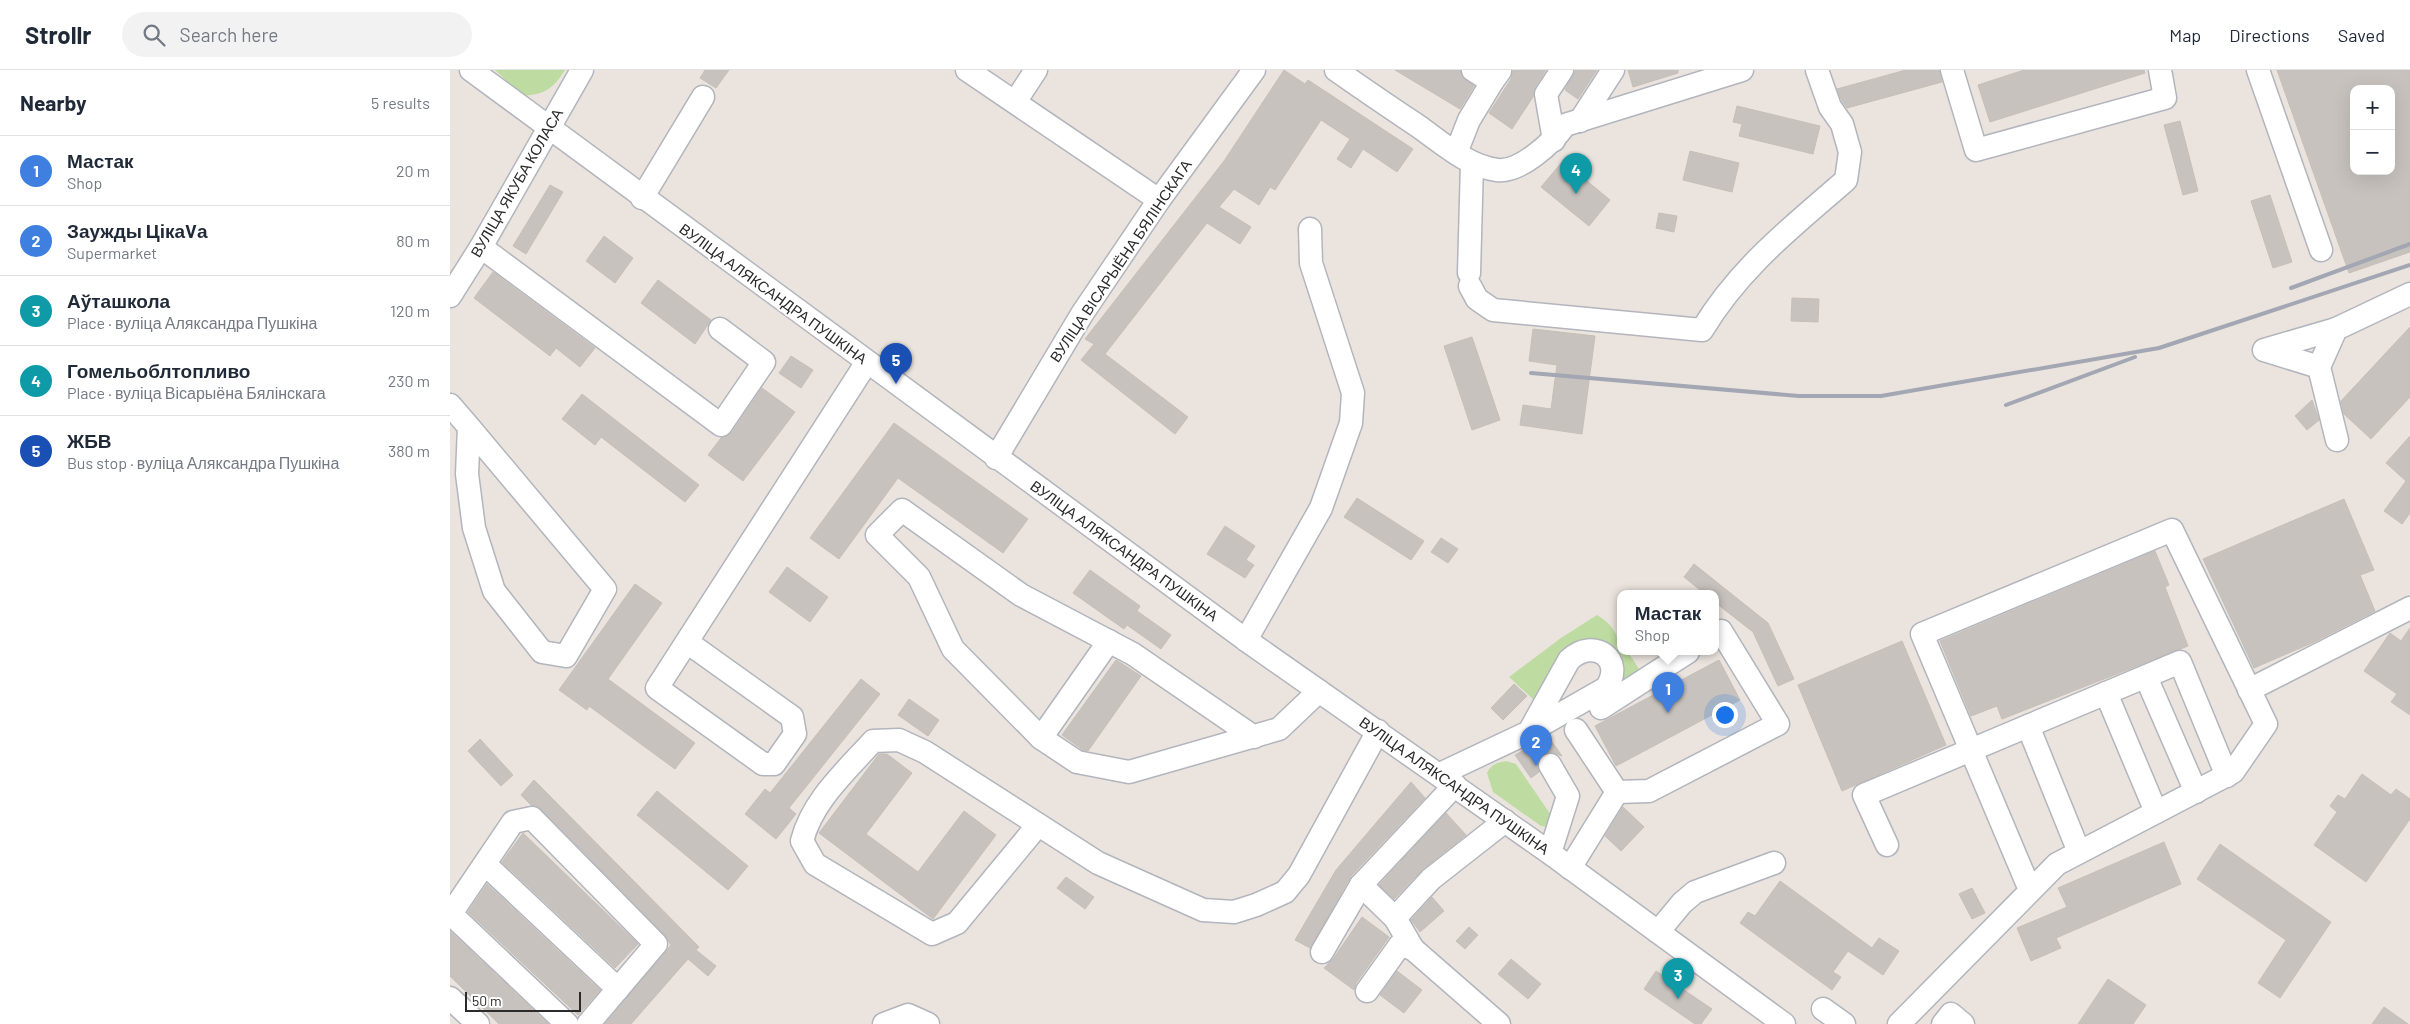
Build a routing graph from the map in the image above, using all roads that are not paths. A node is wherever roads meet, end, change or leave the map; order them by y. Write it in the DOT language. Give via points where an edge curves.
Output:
graph roads {
  1 [pos="470,70"];
  2 [pos="582,70"];
  3 [pos="967,70"];
  4 [pos="1036,70"];
  5 [pos="1254,70"];
  6 [pos="1336,70"];
  7 [pos="1473,70"];
  8 [pos="1562,70"];
  9 [pos="1613,70"];
  10 [pos="1742,70"];
  11 [pos="1817,70"];
  12 [pos="1952,70"];
  13 [pos="2160,70"];
  14 [pos="2258,70"];
  15 [pos="1496,76"];
  16 [pos="703,97"];
  17 [pos="1015,102"];
  18 [pos="1580,121"];
  19 [pos="548,129"];
  20 [pos="1554,140"];
  21 [pos="1464,158"];
  22 [pos="642,198"];
  23 [pos="1159,200"];
  24 [pos="1310,229"];
  25 [pos="481,247"];
  26 [pos="2320,250"];
  27 [pos="2410,294"];
  28 [pos="450,296"];
  29 [pos="720,329"];
  30 [pos="2336,329"];
  31 [pos="867,362"];
  32 [pos="2319,367"];
  33 [pos="450,405"];
  34 [pos="469,427"];
  35 [pos="2337,440"];
  36 [pos="996,458"];
  37 [pos="2410,608"];
  38 [pos="1719,631"];
  39 [pos="1246,640"];
  40 [pos="1109,641"];
  41 [pos="687,642"];
  42 [pos="1683,655"];
  43 [pos="2146,677"];
  44 [pos="1319,690"];
  45 [pos="2249,690"];
  46 [pos="2106,693"];
  47 [pos="1601,708"];
  48 [pos="2028,726"];
  49 [pos="1576,730"];
  50 [pos="1378,731"];
  51 [pos="1254,737"];
  52 [pos="1532,737"];
  53 [pos="1041,738"];
  54 [pos="1971,750"];
  55 [pos="1550,765"];
  56 [pos="2227,776"];
  57 [pos="1447,780"];
  58 [pos="1617,792"];
  59 [pos="2196,792"];
  60 [pos="2156,812"];
  61 [pos="1505,821"];
  62 [pos="1038,825"];
  63 [pos="1887,845"];
  64 [pos="2079,852"];
  65 [pos="1550,853"];
  66 [pos="1774,863"];
  67 [pos="485,864"];
  68 [pos="1570,868"];
  69 [pos="1361,885"];
  70 [pos="2030,890"];
  71 [pos="450,914"];
  72 [pos="1396,918"];
  73 [pos="1658,932"];
  74 [pos="1412,949"];
  75 [pos="1322,952"];
  76 [pos="618,989"];
  77 [pos="1367,991"];
  78 [pos="450,998"];
  79 [pos="1824,1009"];
  80 [pos="478,1024"];
  81 [pos="567,1024"];
  82 [pos="588,1024"];
  83 [pos="884,1024"];
  84 [pos="928,1024"];
  85 [pos="1499,1024"];
  86 [pos="1784,1024"];
  87 [pos="1844,1024"];
  88 [pos="1899,1024"];
  89 [pos="1943,1024"];
  90 [pos="1963,1024"];
  1 -- 19 [label="street, ВУЛІЦА АЛЯКСАНДРА ПУШКІНА"];
  2 -- 19 [label="street, ВУЛІЦА ЯКУБА КОЛАСА"];
  3 -- 17 [label="street"];
  4 -- 17 [label="street"];
  5 -- 23 [label="street, ВУЛІЦА ВІСАРЫЁНА БЯЛІНСКАГА"];
  6 -- 21 [label="street"];
  7 -- 15 [label="street"];
  8 -- 20 [label="street" via="1546,94"];
  9 -- 18 [label="street"];
  10 -- 18 [label="street"];
  11 -- 21 [label="street" via="1830,106 1842,124 1850,152 1846,180 1761,253 1718,304 1702,330 1493,310 1477,299 1469,280"];
  12 -- 13 [label="street" via="1976,150 2165,98"];
  14 -- 26 [label="street"];
  15 -- 21 [label="street" via="1470,120"];
  16 -- 22 [label="street"];
  17 -- 23 [label="street"];
  18 -- 20 [label="street" via="1565,125"];
  19 -- 22 [label="street, ВУЛІЦА АЛЯКСАНДРА ПУШКІНА"];
  19 -- 25 [label="street, ВУЛІЦА ЯКУБА КОЛАСА"];
  20 -- 21 [label="street" via="1528,160 1499,171"];
  22 -- 31 [label="street, ВУЛІЦА АЛЯКСАНДРА ПУШКІНА"];
  23 -- 36 [label="street, ВУЛІЦА ВІСАРЫЁНА БЯЛІНСКАГА" via="1082,314"];
  24 -- 39 [label="street" via="1311,263 1353,393 1351,423 1321,508"];
  25 -- 28 [label="street, ВУЛІЦА ЯКУБА КОЛАСА"];
  25 -- 29 [label="street" via="721,425 764,362"];
  27 -- 30 [label="street"];
  30 -- 32 [label="street"];
  30 -- 32 [label="street" via="2264,350"];
  31 -- 36 [label="street, ВУЛІЦА АЛЯКСАНДРА ПУШКІНА"];
  31 -- 41 [label="street"];
  32 -- 35 [label="street"];
  33 -- 34 [label="street"];
  34 -- 34 [label="street" via="605,589 566,656 542,652 494,590 474,528 467,474"];
  36 -- 39 [label="street, ВУЛІЦА АЛЯКСАНДРА ПУШКІНА"];
  37 -- 45 [label="street"];
  38 -- 58 [label="street" via="1778,724 1649,790"];
  39 -- 44 [label="street, ВУЛІЦА АЛЯКСАНДРА ПУШКІНА"];
  40 -- 51 [label="street"];
  40 -- 53 [label="street"];
  40 -- 53 [label="street" via="1021,595 902,510 877,535 919,577 953,649"];
  41 -- 41 [label="street" via="657,688 763,764 774,764 796,734 792,717"];
  42 -- 47 [label="street"];
  43 -- 46 [label="street"];
  43 -- 56 [label="street" via="2180,662"];
  43 -- 59 [label="street"];
  44 -- 50 [label="street, ВУЛІЦА АЛЯКСАНДРА ПУШКІНА"];
  44 -- 51 [label="street" via="1279,729"];
  45 -- 54 [label="street" via="2172,530 1922,634"];
  45 -- 56 [label="street" via="2266,724 2234,772"];
  46 -- 48 [label="street"];
  46 -- 60 [label="street"];
  48 -- 54 [label="street"];
  48 -- 64 [label="street"];
  49 -- 58 [label="street"];
  50 -- 57 [label="street, ВУЛІЦА АЛЯКСАНДРА ПУШКІНА"];
  50 -- 62 [label="street" via="1299,875 1285,892 1234,912 1203,910 1098,863"];
  51 -- 53 [label="street" via="1129,772 1077,762"];
  52 -- 57 [label="street"];
  54 -- 63 [label="street" via="1864,795"];
  54 -- 70 [label="street"];
  55 -- 65 [label="street" via="1568,796"];
  56 -- 59 [label="street"];
  57 -- 61 [label="street, ВУЛІЦА АЛЯКСАНДРА ПУШКІНА"];
  57 -- 69 [label="street"];
  58 -- 68 [label="street"];
  59 -- 60 [label="street"];
  60 -- 64 [label="street"];
  61 -- 65 [label="street, ВУЛІЦА АЛЯКСАНДРА ПУШКІНА"];
  61 -- 72 [label="street" via="1431,879"];
  62 -- 62 [label="street" via="925,752 899,740 873,741 827,792 807,823 802,842 815,864 932,934 957,923"];
  64 -- 70 [label="street" via="2056,864"];
  65 -- 68 [label="street, ВУЛІЦА АЛЯКСАНДРА ПУШКІНА"];
  66 -- 73 [label="street" via="1696,892 1682,903"];
  67 -- 71 [label="street"];
  67 -- 76 [label="street"];
  67 -- 76 [label="street" via="513,822 532,818 656,944"];
  68 -- 73 [label="street, ВУЛІЦА АЛЯКСАНДРА ПУШКІНА"];
  69 -- 72 [label="street"];
  69 -- 75 [label="street"];
  70 -- 88 [label="street"];
  71 -- 81 [label="street"];
  72 -- 74 [label="street"];
  73 -- 86 [label="street, ВУЛІЦА АЛЯКСАНДРА ПУШКІНА"];
  74 -- 77 [label="street" via="1400,945"];
  74 -- 85 [label="street"];
  76 -- 82 [label="street"];
  78 -- 80 [label="street"];
  79 -- 87 [label="street"];
  83 -- 84 [label="street" via="908,1015"];
  89 -- 90 [label="street" via="1950,1014"];
}
